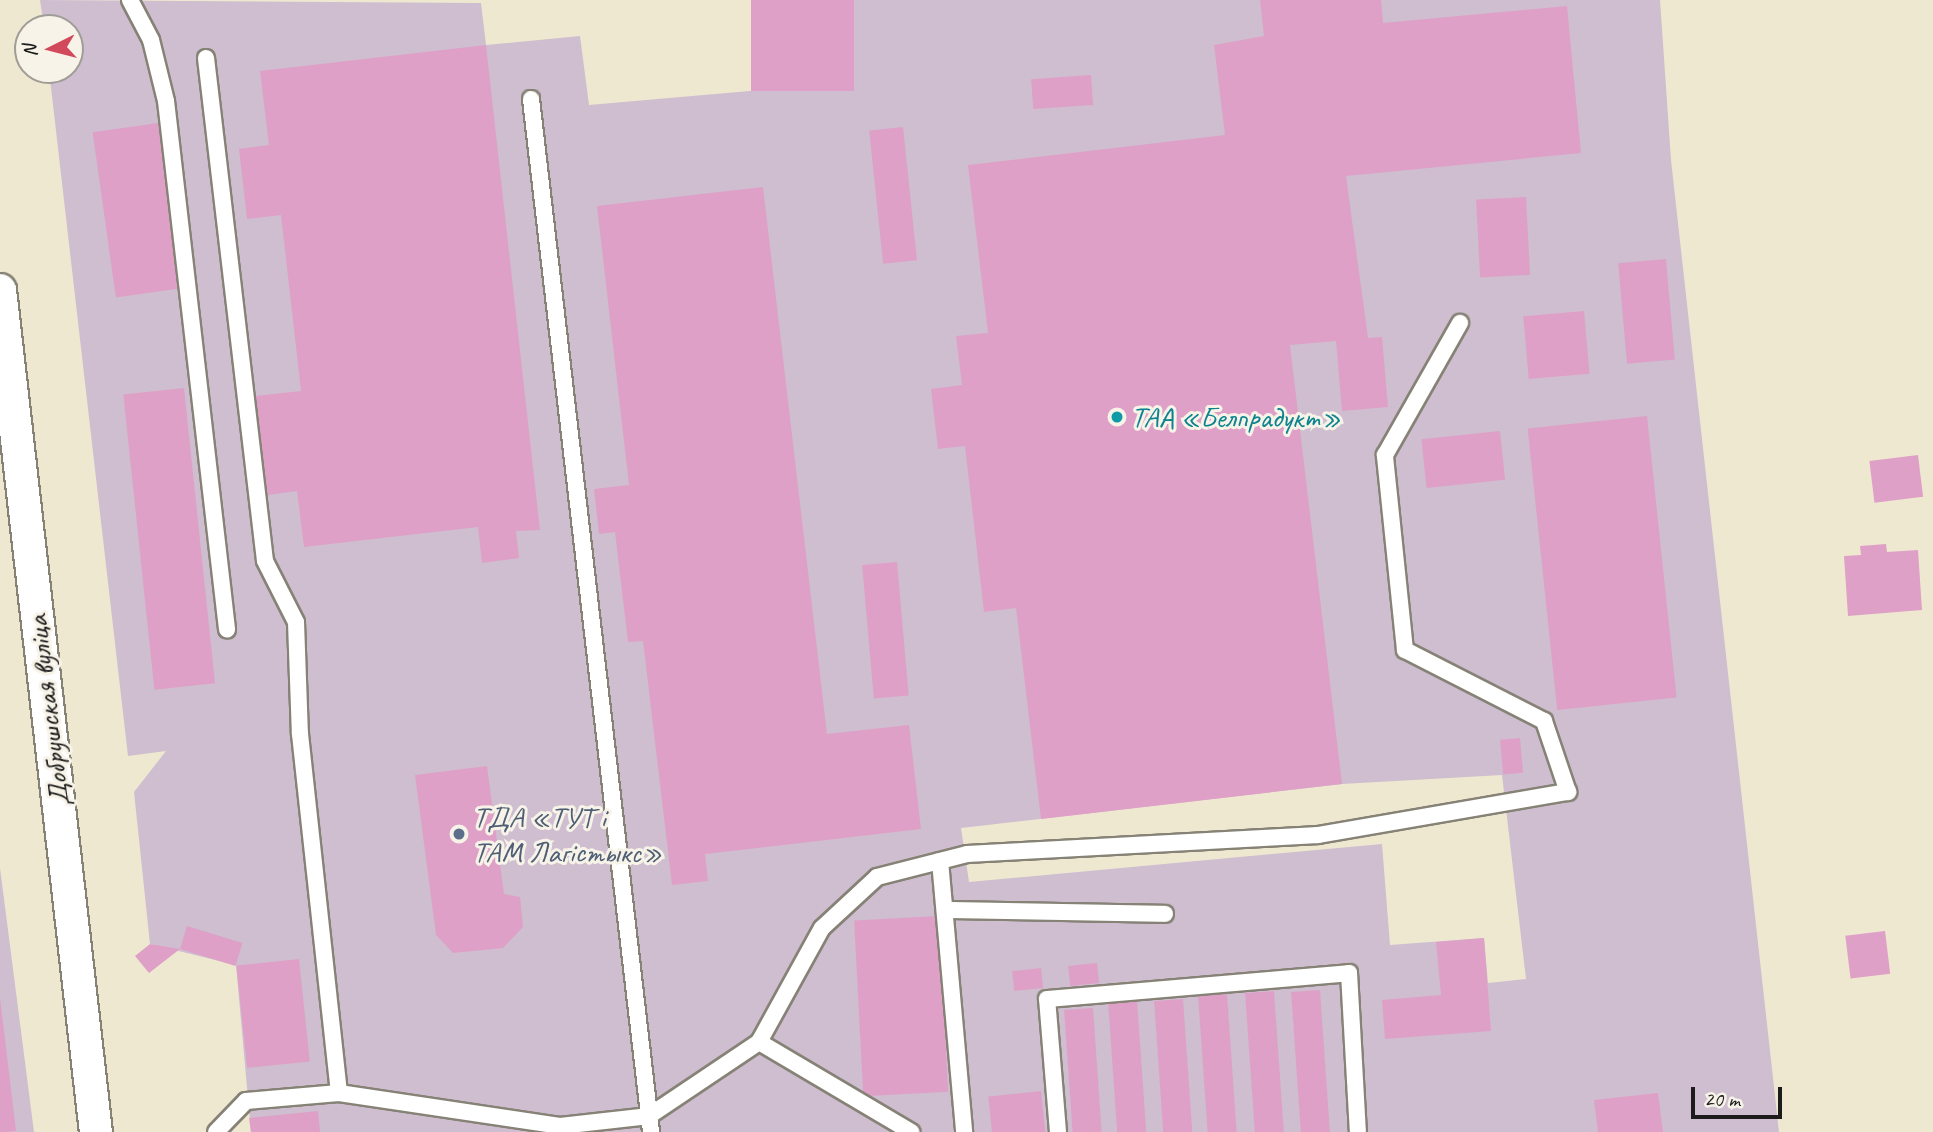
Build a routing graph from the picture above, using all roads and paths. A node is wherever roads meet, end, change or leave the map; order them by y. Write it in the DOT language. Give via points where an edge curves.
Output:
graph roads {
  1 [pos="130,0"];
  2 [pos="205,58"];
  3 [pos="531,99"];
  4 [pos="1,305"];
  5 [pos="1460,323"];
  6 [pos="227,629"];
  7 [pos="940,861"];
  8 [pos="945,910"];
  9 [pos="1165,914"];
  10 [pos="759,1042"];
  11 [pos="339,1093"];
  12 [pos="650,1124"];
  13 [pos="96,1132"];
  14 [pos="216,1132"];
  15 [pos="911,1132"];
  16 [pos="964,1132"];
  17 [pos="1058,1132"];
  18 [pos="1358,1132"];
  1 -- 6 [label="lane" via="152,40 166,101"];
  2 -- 11 [label="lane" via="265,562 296,622 300,734"];
  3 -- 12 [label="lane"];
  4 -- 13 [label="street, Добрушская вуліца"];
  5 -- 7 [label="lane" via="1385,455 1405,650 1544,720 1568,792 1318,835 967,854"];
  7 -- 8 [label="lane"];
  7 -- 10 [label="lane" via="877,877 822,928"];
  8 -- 9 [label="lane"];
  8 -- 16 [label="lane"];
  10 -- 12 [label="lane"];
  10 -- 15 [label="lane"];
  11 -- 12 [label="lane" via="560,1126"];
  11 -- 14 [label="lane" via="246,1101"];
  17 -- 18 [label="lane" via="1047,999 1349,972"];
}
